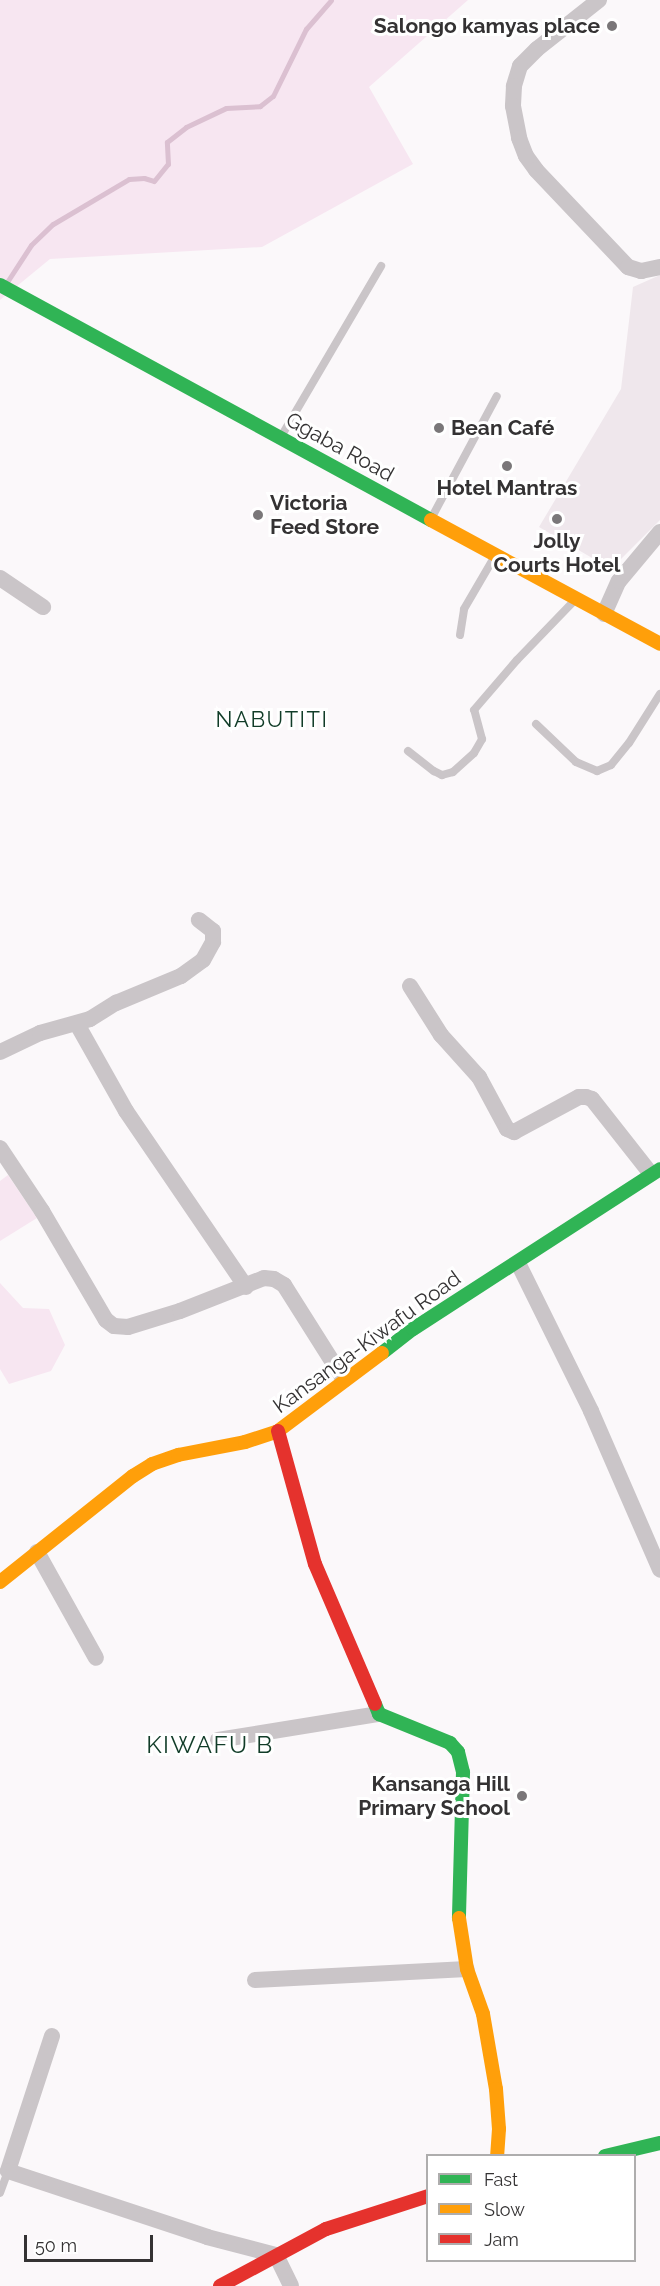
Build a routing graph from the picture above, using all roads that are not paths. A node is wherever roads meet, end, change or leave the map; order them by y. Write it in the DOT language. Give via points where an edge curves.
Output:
graph roads {
  1 [pos="599,0"];
  2 [pos="381,266"];
  3 [pos="660,267"];
  4 [pos="0,285"];
  5 [pos="497,396"];
  6 [pos="280,438"];
  7 [pos="430,520"];
  8 [pos="660,532"];
  9 [pos="496,556"];
  10 [pos="0,578"];
  11 [pos="577,599"];
  12 [pos="44,607"];
  13 [pos="603,614"];
  14 [pos="460,635"];
  15 [pos="660,644"];
  16 [pos="660,694"];
  17 [pos="536,724"];
  18 [pos="408,751"];
  19 [pos="199,920"];
  20 [pos="410,986"];
  21 [pos="76,1024"];
  22 [pos="0,1052"];
  23 [pos="0,1148"];
  24 [pos="656,1172"];
  25 [pos="518,1263"];
  26 [pos="246,1287"];
  27 [pos="344,1380"];
  28 [pos="278,1431"];
  29 [pos="37,1552"];
  30 [pos="660,1570"];
  31 [pos="0,1582"];
  32 [pos="96,1658"];
  33 [pos="379,1714"];
  34 [pos="218,1740"];
  35 [pos="467,1969"];
  36 [pos="255,1980"];
  37 [pos="52,2036"];
  38 [pos="660,2143"];
  39 [pos="497,2154"];
  40 [pos="613,2154"];
  41 [pos="8,2171"];
  42 [pos="0,2193"];
  43 [pos="426,2197"];
  44 [pos="276,2255"];
  45 [pos="220,2286"];
  46 [pos="291,2286"];
  1 -- 3 [label="street" via="520,66 513,106 519,138 536,170 628,267 641,271"];
  2 -- 6 [label="lane"];
  4 -- 6 [label="street, Ggaba Road"];
  5 -- 7 [label="lane"];
  6 -- 7 [label="street, Ggaba Road"];
  7 -- 9 [label="street, Ggaba Road"];
  8 -- 13 [label="street" via="619,581"];
  9 -- 11 [label="street, Ggaba Road"];
  9 -- 14 [label="lane" via="464,609"];
  10 -- 12 [label="street"];
  11 -- 13 [label="street, Ggaba Road"];
  11 -- 18 [label="lane" via="474,710 482,739 460,766 442,775"];
  13 -- 15 [label="street, Ggaba Road"];
  16 -- 17 [label="lane" via="629,743 611,765 597,771 576,762"];
  19 -- 21 [label="street" via="210,927 214,936 208,951 193,968 169,983 116,1003"];
  20 -- 24 [label="street" via="441,1035 479,1077 507,1129 514,1132 579,1096 586,1097 592,1099"];
  21 -- 22 [label="street" via="40,1033"];
  21 -- 26 [label="street" via="126,1111"];
  23 -- 26 [label="street" via="106,1320 114,1326 128,1327"];
  24 -- 25 [label="street, Kansanga-Kiwafu Road"];
  25 -- 27 [label="street, Kansanga-Kiwafu Road" via="414,1329"];
  25 -- 30 [label="street" via="591,1411"];
  26 -- 27 [label="street" via="264,1278 284,1285"];
  27 -- 28 [label="street, Kansanga-Kiwafu Road"];
  28 -- 29 [label="street, Kansanga-Kiwafu Road" via="152,1464"];
  28 -- 33 [label="street" via="315,1564"];
  29 -- 31 [label="street, Kansanga-Kiwafu Road"];
  29 -- 32 [label="street"];
  33 -- 34 [label="street"];
  33 -- 35 [label="street" via="450,1743 458,1752 463,1772 459,1930"];
  35 -- 36 [label="street"];
  35 -- 39 [label="street" via="483,2014 496,2089"];
  37 -- 41 [label="street"];
  38 -- 40 [label="street"];
  41 -- 42 [label="lane"];
  41 -- 44 [label="street" via="207,2237"];
  43 -- 44 [label="street" via="326,2229"];
  44 -- 45 [label="street"];
  44 -- 46 [label="street"];
}
